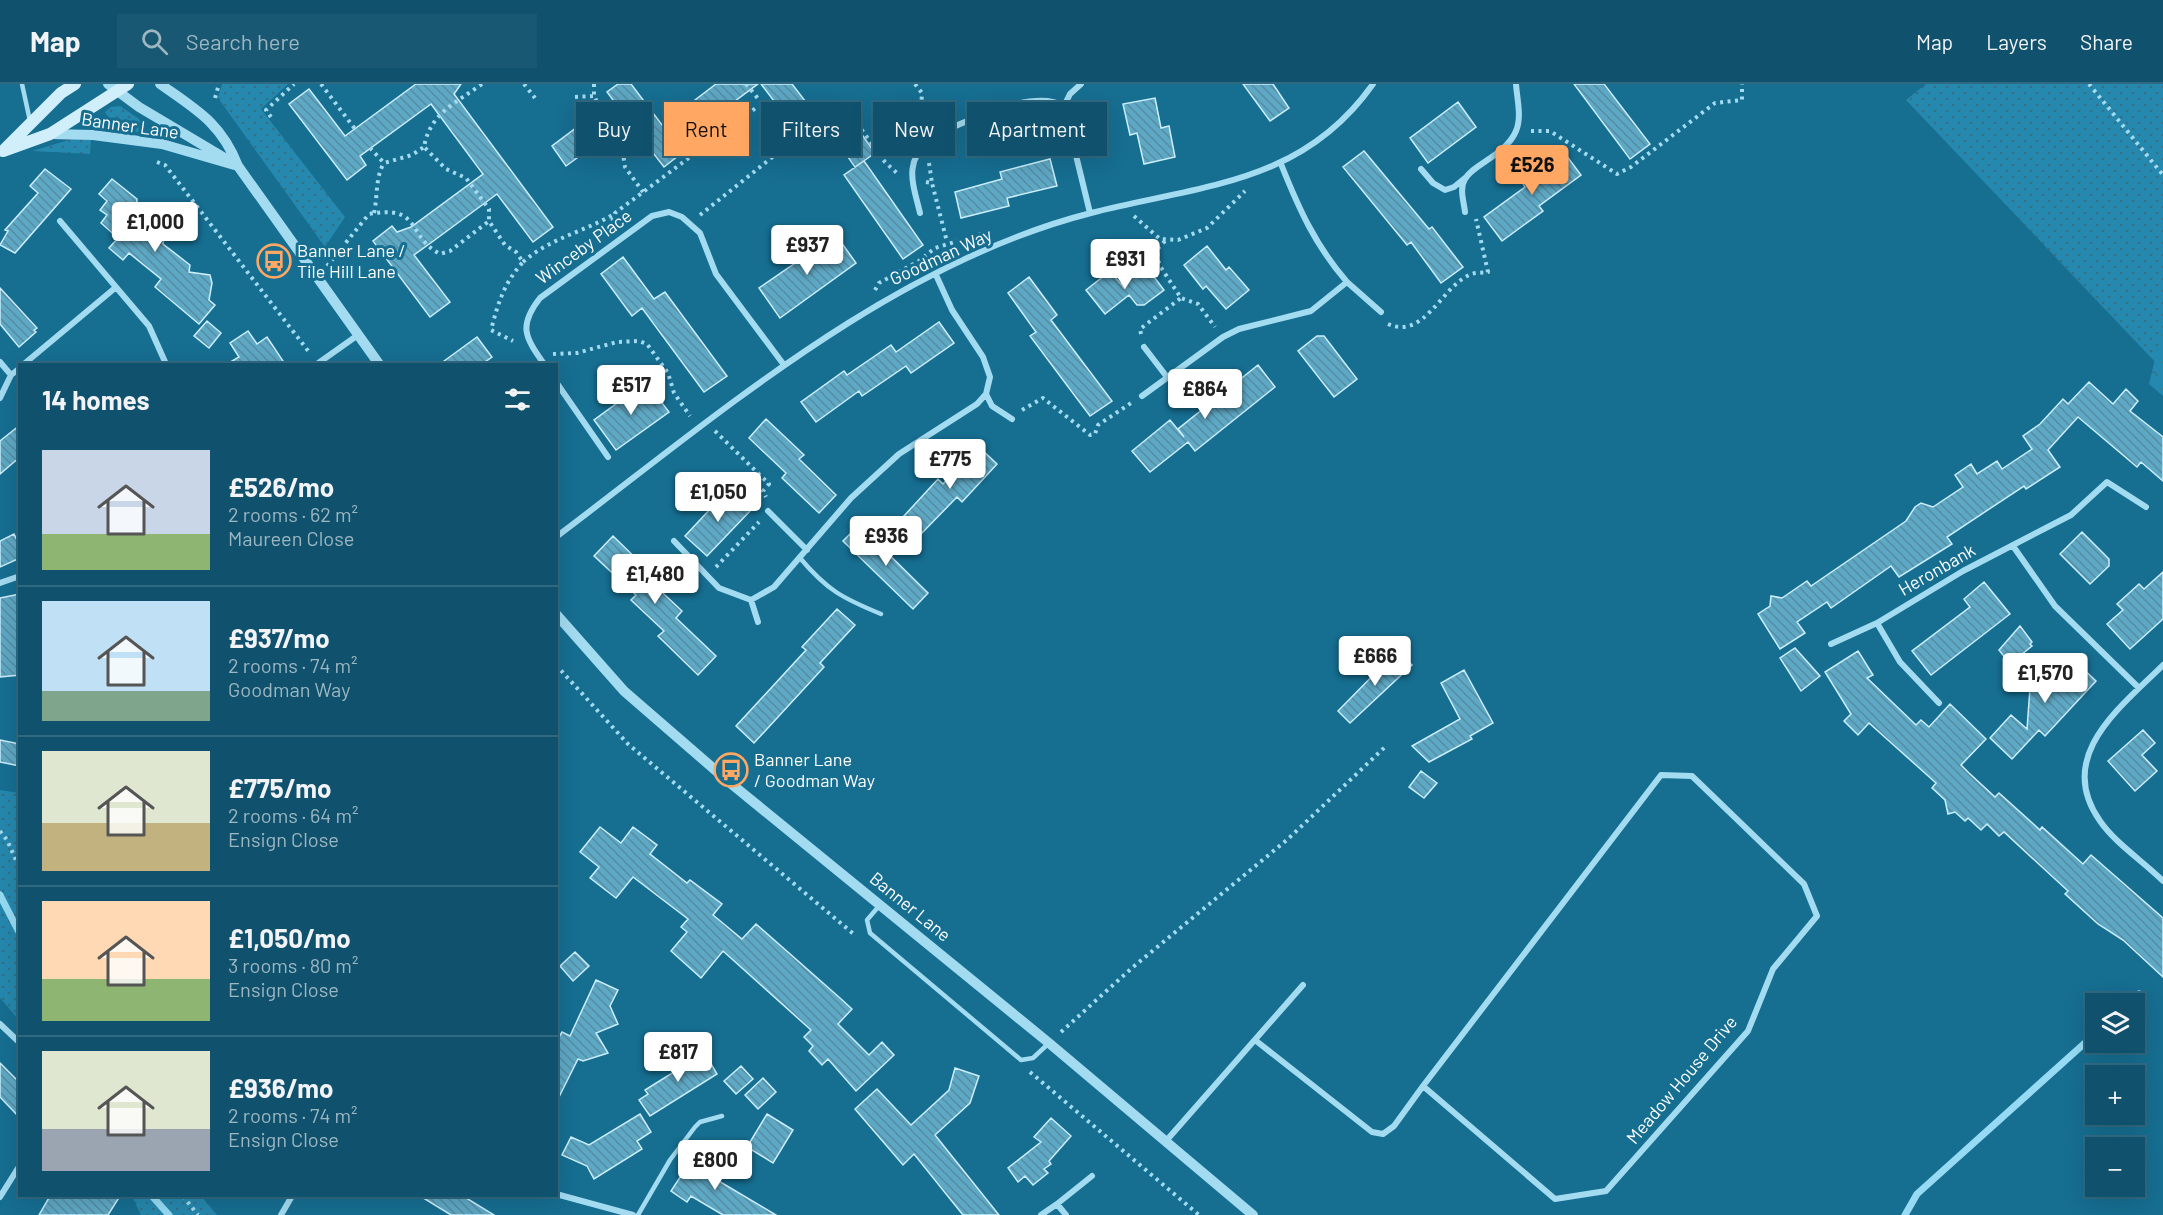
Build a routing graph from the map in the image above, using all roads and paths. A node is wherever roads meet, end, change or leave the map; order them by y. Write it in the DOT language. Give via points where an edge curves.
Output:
graph roads {
  1 [pos="22,84"];
  2 [pos="75,84"];
  3 [pos="160,84"];
  4 [pos="219,84"];
  5 [pos="294,84"];
  6 [pos="321,84"];
  7 [pos="482,84"];
  8 [pos="524,84"];
  9 [pos="594,84"];
  10 [pos="746,84"];
  11 [pos="1081,84"];
  12 [pos="1373,84"];
  13 [pos="1516,84"];
  14 [pos="1742,84"];
  15 [pos="2089,84"];
  16 [pos="118,86"];
  17 [pos="594,96"];
  18 [pos="575,97"];
  19 [pos="215,98"];
  20 [pos="535,99"];
  21 [pos="761,102"];
  22 [pos="1032,102"];
  23 [pos="1054,102"];
  24 [pos="1066,102"];
  25 [pos="761,107"];
  26 [pos="271,117"];
  27 [pos="30,124"];
  28 [pos="355,129"];
  29 [pos="861,129"];
  30 [pos="1516,131"];
  31 [pos="50,134"];
  32 [pos="424,147"];
  33 [pos="370,148"];
  34 [pos="2,152"];
  35 [pos="774,156"];
  36 [pos="915,156"];
  37 [pos="1076,156"];
  38 [pos="149,158"];
  39 [pos="384,163"];
  40 [pos="1281,164"];
  41 [pos="238,166"];
  42 [pos="1421,170"];
  43 [pos="2163,175"];
  44 [pos="1244,178"];
  45 [pos="1465,178"];
  46 [pos="912,180"];
  47 [pos="644,192"];
  48 [pos="1124,206"];
  49 [pos="1465,212"];
  50 [pos="374,213"];
  51 [pos="615,213"];
  52 [pos="920,213"];
  53 [pos="1090,213"];
  54 [pos="60,221"];
  55 [pos="489,221"];
  56 [pos="690,223"];
  57 [pos="1165,241"];
  58 [pos="947,242"];
  59 [pos="603,252"];
  60 [pos="523,262"];
  61 [pos="936,274"];
  62 [pos="314,275"];
  63 [pos="1347,282"];
  64 [pos="115,288"];
  65 [pos="1181,298"];
  66 [pos="1382,312"];
  67 [pos="358,335"];
  68 [pos="1223,337"];
  69 [pos="298,340"];
  70 [pos="518,347"];
  71 [pos="1144,347"];
  72 [pos="0,362"];
  73 [pos="25,363"];
  74 [pos="166,363"];
  75 [pos="318,363"];
  76 [pos="378,363"];
  77 [pos="543,363"];
  78 [pos="784,365"];
  79 [pos="18,370"];
  80 [pos="11,375"];
  81 [pos="1167,378"];
  82 [pos="558,385"];
  83 [pos="986,393"];
  84 [pos="1142,396"];
  85 [pos="0,398"];
  86 [pos="1012,419"];
  87 [pos="710,422"];
  88 [pos="699,429"];
  89 [pos="609,457"];
  90 [pos="2146,507"];
  91 [pos="768,511"];
  92 [pos="558,535"];
  93 [pos="674,541"];
  94 [pos="2013,546"];
  95 [pos="807,550"];
  96 [pos="800,558"];
  97 [pos="708,576"];
  98 [pos="18,577"];
  99 [pos="0,583"];
  100 [pos="751,600"];
  101 [pos="881,614"];
  102 [pos="558,616"];
  103 [pos="758,622"];
  104 [pos="1877,623"];
  105 [pos="1831,644"];
  106 [pos="2163,664"];
  107 [pos="2139,688"];
  108 [pos="1939,703"];
  109 [pos="1385,747"];
  110 [pos="0,831"];
  111 [pos="18,864"];
  112 [pos="2163,881"];
  113 [pos="880,904"];
  114 [pos="1303,985"];
  115 [pos="0,1024"];
  116 [pos="1255,1040"];
  117 [pos="18,1041"];
  118 [pos="1049,1043"];
  119 [pos="1423,1086"];
  120 [pos="722,1116"];
  121 [pos="1166,1141"];
  122 [pos="18,1168"];
  123 [pos="1092,1176"];
  124 [pos="558,1195"];
  125 [pos="0,1197"];
  126 [pos="184,1197"];
  127 [pos="291,1197"];
  128 [pos="1057,1204"];
  129 [pos="198,1215"];
  130 [pos="281,1215"];
  131 [pos="633,1215"];
  132 [pos="638,1215"];
  133 [pos="1041,1215"];
  134 [pos="1066,1215"];
  135 [pos="1253,1215"];
  1 -- 27 [label="lane"];
  2 -- 27 [label="main road"];
  3 -- 41 [label="street, Banner Lane" via="207,117 228,141"];
  4 -- 19 [label="path"];
  5 -- 26 [label="path" via="266,110"];
  6 -- 28 [label="path"];
  7 -- 32 [label="path" via="434,119"];
  8 -- 20 [label="path"];
  9 -- 17 [label="path"];
  10 -- 21 [label="path"];
  11 -- 24 [label="street"];
  12 -- 40 [label="street, Goodman Way" via="1329,132"];
  13 -- 30 [label="street"];
  14 -- 30 [label="path" via="1742,100 1715,103 1617,174 1550,131"];
  15 -- 43 [label="path"];
  16 -- 31 [label="main road"];
  16 -- 41 [label="street, Banner Lane"];
  17 -- 18 [label="path"];
  17 -- 47 [label="path" via="620,132 625,167"];
  22 -- 23 [label="street"];
  25 -- 47 [label="path"];
  27 -- 34 [label="main road"];
  29 -- 46 [label="path" via="885,162 901,177"];
  30 -- 45 [label="street" via="1505,147"];
  31 -- 34 [label="main road"];
  31 -- 41 [label="street, Banner Lane" via="162,144"];
  32 -- 39 [label="path" via="412,156"];
  32 -- 55 [label="path" via="446,169 466,178 489,209"];
  33 -- 39 [label="path"];
  35 -- 56 [label="path"];
  36 -- 46 [label="street"];
  37 -- 53 [label="street"];
  38 -- 69 [label="path" via="165,165"];
  39 -- 50 [label="path" via="377,174 379,195"];
  40 -- 44 [label="street, Goodman Way"];
  40 -- 63 [label="street" via="1304,222"];
  41 -- 62 [label="street, Banner Lane"];
  42 -- 45 [label="street" via="1445,190"];
  44 -- 48 [label="street, Goodman Way"];
  44 -- 57 [label="path" via="1245,193 1207,228 1194,236"];
  45 -- 49 [label="street"];
  46 -- 52 [label="street"];
  46 -- 58 [label="path" via="932,183"];
  47 -- 51 [label="path"];
  48 -- 53 [label="street, Goodman Way"];
  48 -- 57 [label="path" via="1153,235"];
  49 -- 66 [label="path" via="1474,210 1488,272 1470,274 1443,294 1413,325 1397,328 1387,323"];
  50 -- 55 [label="path" via="393,211 404,216 432,250 440,254 450,251"];
  50 -- 62 [label="path" via="359,224 331,263"];
  51 -- 59 [label="path"];
  51 -- 60 [label="path" via="594,226 545,245"];
  53 -- 61 [label="street, Goodman Way"];
  54 -- 64 [label="street"];
  55 -- 60 [label="path" via="505,245"];
  56 -- 59 [label="street, Winceby Place" via="669,212 652,216"];
  56 -- 78 [label="street" via="700,233 716,274"];
  57 -- 65 [label="path" via="1157,257"];
  59 -- 77 [label="street, Winceby Place" via="540,297 529,312 525,329 528,342"];
  60 -- 70 [label="path" via="498,299 491,330 510,337"];
  61 -- 78 [label="street, Goodman Way" via="879,304"];
  61 -- 83 [label="street" via="952,310 983,357 990,377"];
  62 -- 67 [label="street, Banner Lane"];
  63 -- 66 [label="street"];
  63 -- 68 [label="street" via="1311,311 1239,329"];
  64 -- 73 [label="street"];
  64 -- 74 [label="street" via="148,326"];
  65 -- 68 [label="path" via="1198,304"];
  65 -- 71 [label="path" via="1140,329"];
  67 -- 75 [label="street"];
  67 -- 76 [label="street, Banner Lane"];
  68 -- 81 [label="street"];
  71 -- 81 [label="street"];
  72 -- 80 [label="street"];
  77 -- 88 [label="path" via="550,355 562,352 577,353 617,342 647,344"];
  78 -- 87 [label="street, Goodman Way"];
  79 -- 80 [label="street"];
  80 -- 85 [label="street"];
  81 -- 84 [label="street"];
  82 -- 89 [label="street"];
  83 -- 86 [label="street" via="992,406"];
  83 -- 95 [label="street" via="977,404 899,454 851,498"];
  84 -- 86 [label="path" via="1098,425 1095,434 1090,435 1043,398"];
  87 -- 88 [label="street, Goodman Way"];
  87 -- 91 [label="path" via="769,484 763,491"];
  88 -- 92 [label="street, Goodman Way"];
  90 -- 94 [label="street, Heronbank" via="2107,482 2071,515"];
  91 -- 95 [label="street"];
  91 -- 97 [label="path"];
  93 -- 97 [label="street"];
  94 -- 104 [label="street, Heronbank"];
  94 -- 107 [label="street" via="2055,606"];
  95 -- 96 [label="street"];
  96 -- 100 [label="street" via="774,587"];
  96 -- 101 [label="lane" via="828,589"];
  97 -- 100 [label="street" via="720,588"];
  98 -- 99 [label="street"];
  100 -- 103 [label="street"];
  102 -- 113 [label="street, Banner Lane" via="624,691"];
  104 -- 105 [label="street, Heronbank"];
  104 -- 108 [label="street" via="1900,662"];
  106 -- 107 [label="street"];
  107 -- 112 [label="street" via="2101,728 2087,752 2083,780 2090,806 2101,823"];
  109 -- 118 [label="path" via="1288,839 1133,967"];
  110 -- 111 [label="path"];
  113 -- 118 [label="street, Banner Lane"];
  113 -- 118 [label="lane" via="867,920 870,933 1021,1060 1033,1058"];
  114 -- 116 [label="street"];
  115 -- 117 [label="street"];
  116 -- 119 [label="street, Meadow House Drive" via="1372,1132 1383,1134 1394,1126"];
  116 -- 121 [label="street"];
  118 -- 121 [label="street, Banner Lane"];
  119 -- 119 [label="street, Meadow House Drive" via="1661,776 1692,776 1804,884 1817,916 1773,969 1748,1031 1606,1191 1555,1198"];
  120 -- 132 [label="lane" via="695,1126"];
  121 -- 135 [label="street, Banner Lane"];
  122 -- 125 [label="street"];
  123 -- 128 [label="street"];
  124 -- 131 [label="street"];
  126 -- 129 [label="path"];
  127 -- 130 [label="street"];
  128 -- 133 [label="street"];
  128 -- 134 [label="street"];
}
